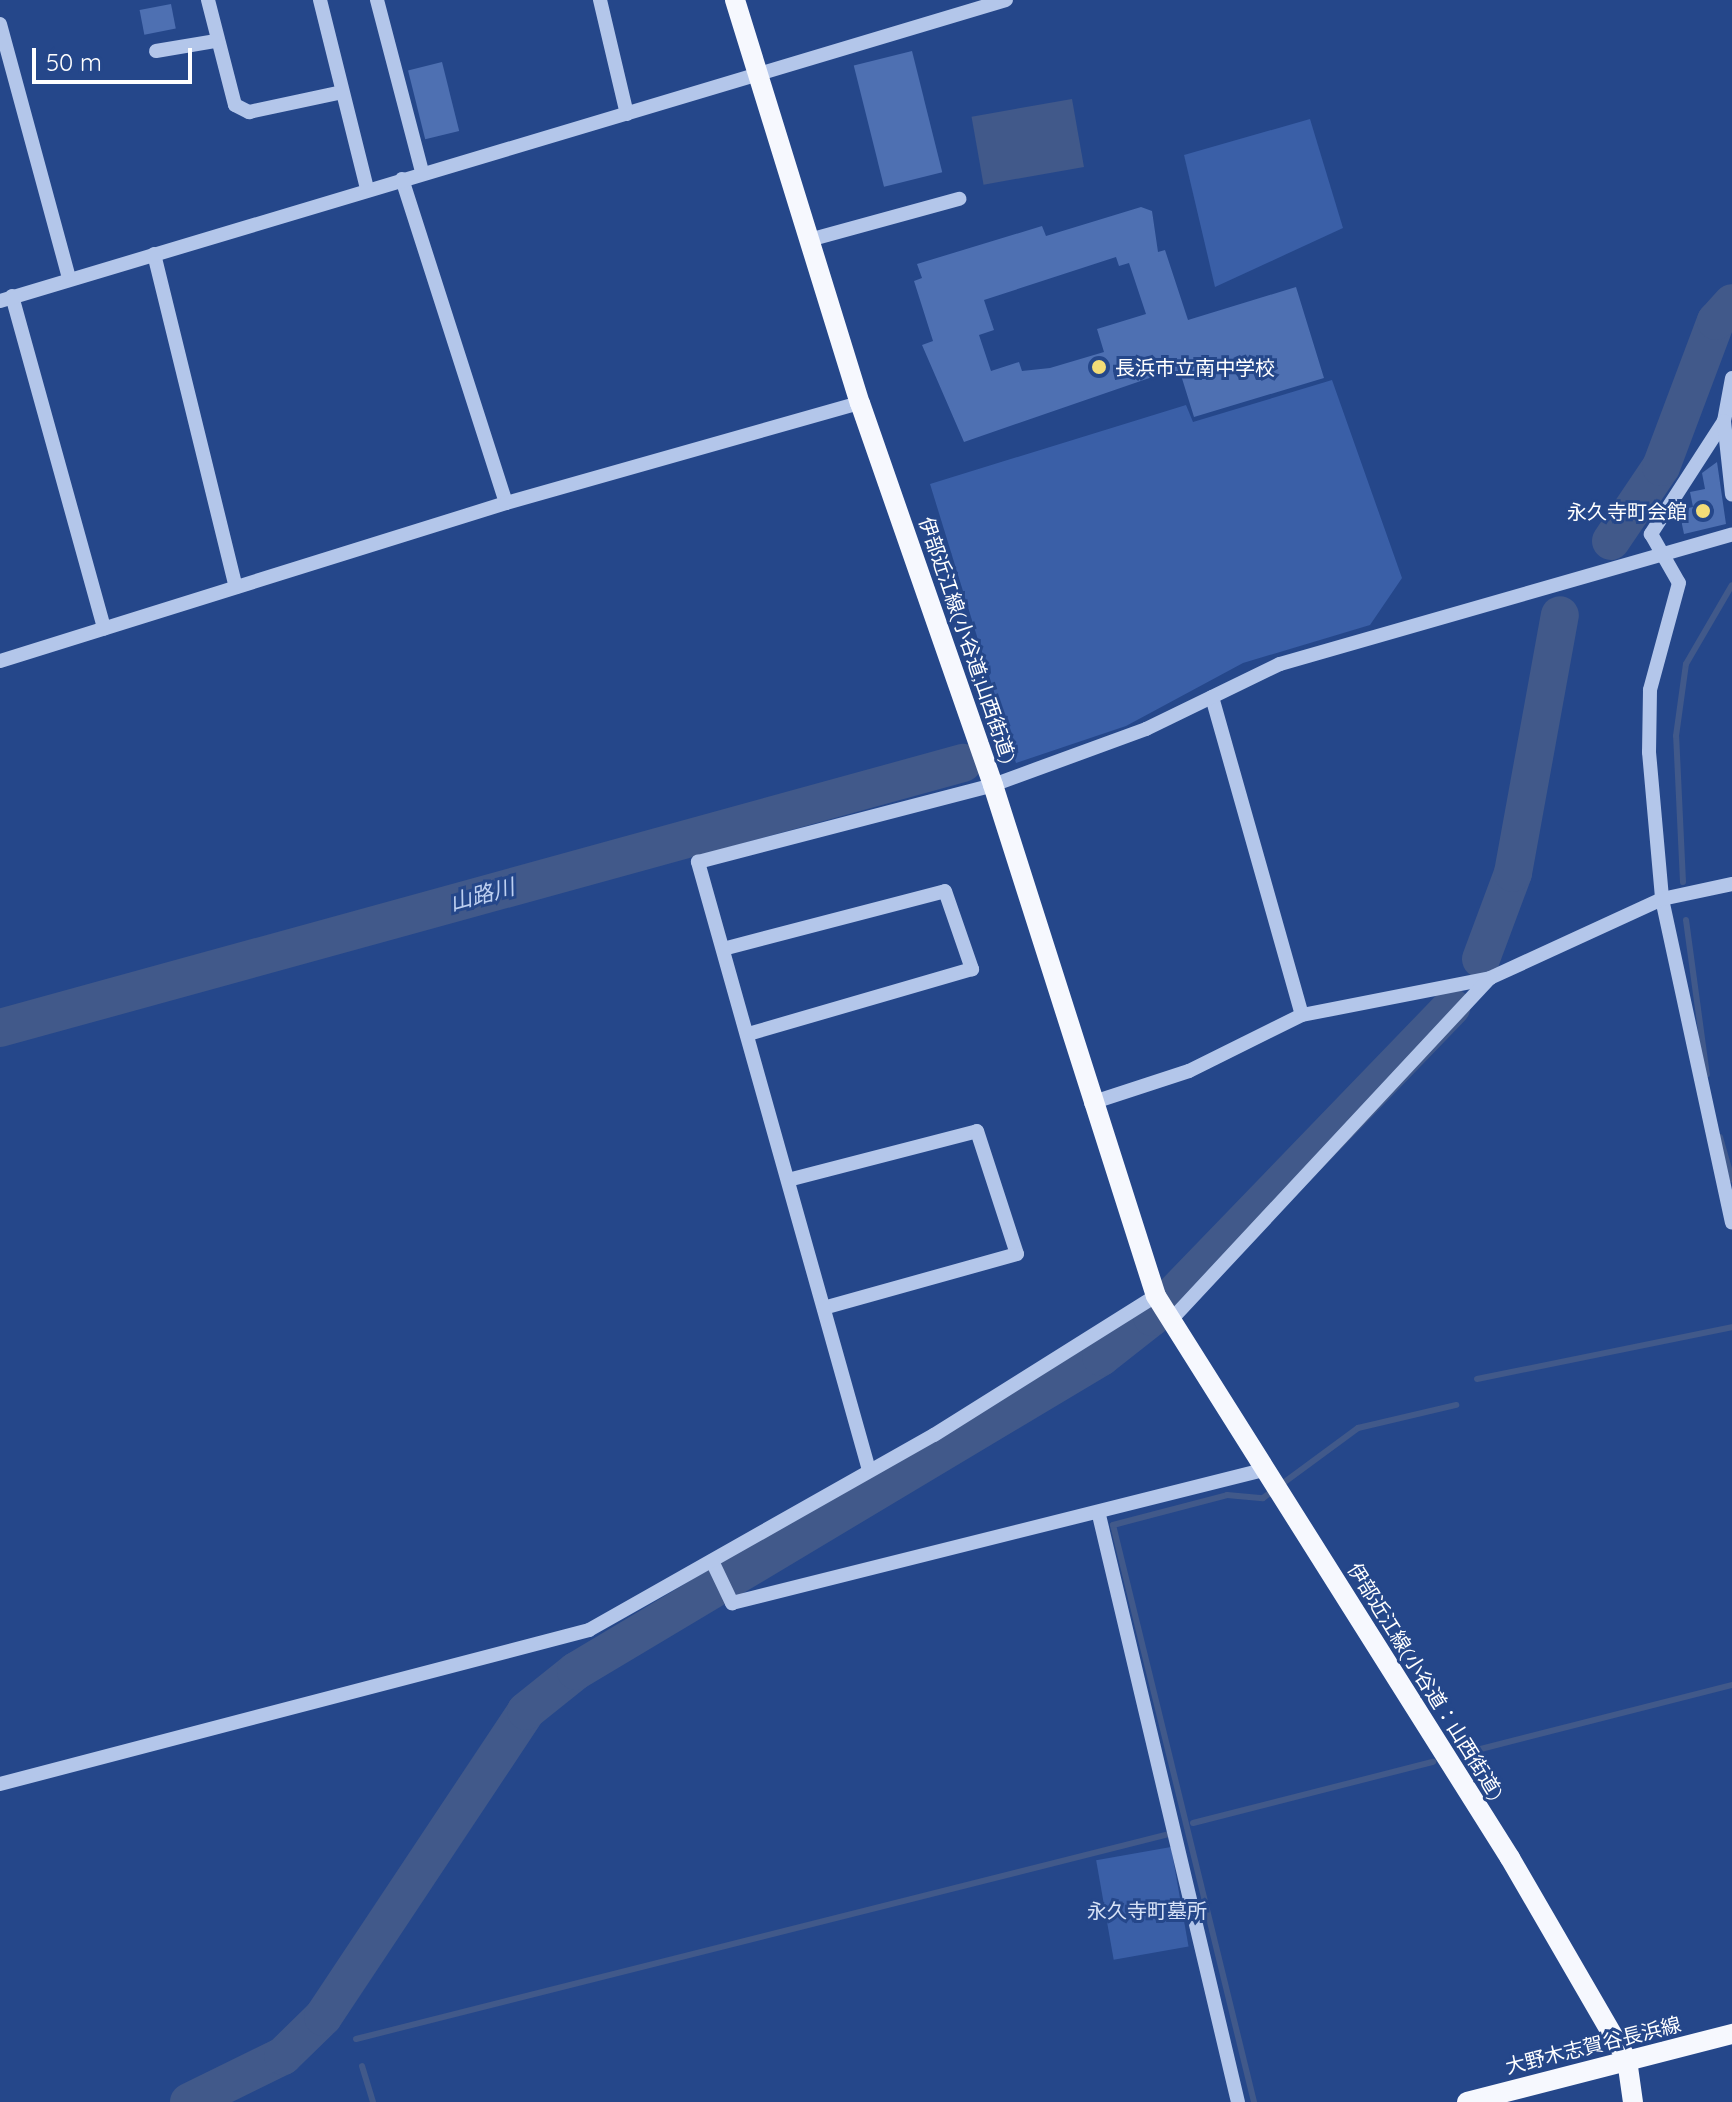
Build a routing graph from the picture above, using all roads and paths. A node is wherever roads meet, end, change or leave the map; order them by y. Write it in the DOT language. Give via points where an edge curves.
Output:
graph roads {
  1 [pos="208,0"];
  2 [pos="320,0"];
  3 [pos="377,0"];
  4 [pos="600,0"];
  5 [pos="735,0"];
  6 [pos="1006,0"];
  7 [pos="0,24"];
  8 [pos="216,41"];
  9 [pos="156,51"];
  10 [pos="754,77"];
  11 [pos="342,92"];
  12 [pos="627,114"];
  13 [pos="422,172"];
  14 [pos="402,179"];
  15 [pos="367,189"];
  16 [pos="959,199"];
  17 [pos="809,240"];
  18 [pos="154,254"];
  19 [pos="69,278"];
  20 [pos="6,298"];
  21 [pos="1732,378"];
  22 [pos="860,403"];
  23 [pos="1724,421"];
  24 [pos="1732,495"];
  25 [pos="506,503"];
  26 [pos="1732,534"];
  27 [pos="1665,556"];
  28 [pos="236,587"];
  29 [pos="104,628"];
  30 [pos="0,661"];
  31 [pos="1212,697"];
  32 [pos="993,785"];
  33 [pos="1732,884"];
  34 [pos="1662,899"];
  35 [pos="723,949"];
  36 [pos="1490,978"];
  37 [pos="1302,1015"];
  38 [pos="748,1034"];
  39 [pos="1091,1103"];
  40 [pos="788,1180"];
  41 [pos="1732,1223"];
  42 [pos="1156,1296"];
  43 [pos="824,1308"];
  44 [pos="1169,1319"];
  45 [pos="869,1470"];
  46 [pos="1263,1470"];
  47 [pos="1099,1515"];
  48 [pos="712,1561"];
  49 [pos="0,1784"];
  50 [pos="1732,2034"];
  51 [pos="1627,2060"];
  52 [pos="1238,2102"];
  53 [pos="1467,2102"];
  54 [pos="1633,2102"];
  1 -- 8 [label="street"];
  2 -- 11 [label="street"];
  3 -- 13 [label="street"];
  4 -- 12 [label="street"];
  5 -- 10 [label="main road, 伊部近江線(小谷道;山西街道)"];
  6 -- 10 [label="street"];
  7 -- 19 [label="street"];
  8 -- 9 [label="street"];
  8 -- 11 [label="street" via="235,105 249,112"];
  10 -- 12 [label="street"];
  10 -- 17 [label="main road, 伊部近江線(小谷道;山西街道)"];
  11 -- 15 [label="street"];
  12 -- 13 [label="street"];
  13 -- 14 [label="street"];
  14 -- 15 [label="street"];
  14 -- 25 [label="street"];
  15 -- 18 [label="street"];
  16 -- 17 [label="street"];
  17 -- 22 [label="main road, 伊部近江線(小谷道;山西街道)"];
  18 -- 19 [label="street"];
  18 -- 28 [label="street"];
  19 -- 20 [label="street"];
  20 -- 29 [label="street"];
  21 -- 23 [label="street"];
  22 -- 25 [label="street"];
  22 -- 32 [label="main road, 伊部近江線(小谷道;山西街道)"];
  23 -- 24 [label="street"];
  23 -- 27 [label="street" via="1651,534"];
  25 -- 28 [label="street"];
  26 -- 27 [label="street"];
  27 -- 31 [label="street" via="1280,664"];
  27 -- 34 [label="street" via="1679,583 1650,690 1649,752"];
  28 -- 29 [label="street"];
  29 -- 30 [label="street"];
  31 -- 32 [label="street"];
  31 -- 37 [label="street"];
  32 -- 35 [label="street" via="698,862"];
  32 -- 39 [label="main road, 伊部近江線(小谷道;山西街道)"];
  33 -- 34 [label="street"];
  34 -- 36 [label="street"];
  34 -- 41 [label="street"];
  35 -- 38 [label="street"];
  35 -- 38 [label="street" via="945,891 972,969"];
  36 -- 37 [label="street"];
  36 -- 44 [label="street"];
  37 -- 39 [label="street" via="1189,1071"];
  38 -- 40 [label="street"];
  39 -- 42 [label="main road, 伊部近江線(小谷道;山西街道)"];
  40 -- 43 [label="street"];
  40 -- 43 [label="street" via="977,1131 1017,1254"];
  42 -- 44 [label="main road, 伊部近江線(小谷道：山西街道)"];
  42 -- 45 [label="street"];
  43 -- 45 [label="street"];
  44 -- 46 [label="main road, 伊部近江線(小谷道：山西街道)"];
  45 -- 48 [label="street"];
  46 -- 47 [label="street"];
  46 -- 51 [label="main road, 伊部近江線(小谷道：山西街道)" via="1510,1858"];
  47 -- 48 [label="street" via="732,1603"];
  47 -- 52 [label="street"];
  48 -- 49 [label="street" via="589,1630"];
  50 -- 51 [label="main road, 大野木志賀谷長浜線"];
  51 -- 53 [label="main road, 大野木志賀谷長浜線"];
  51 -- 54 [label="main road, 伊部近江線(小谷道：山西街道)"];
}
